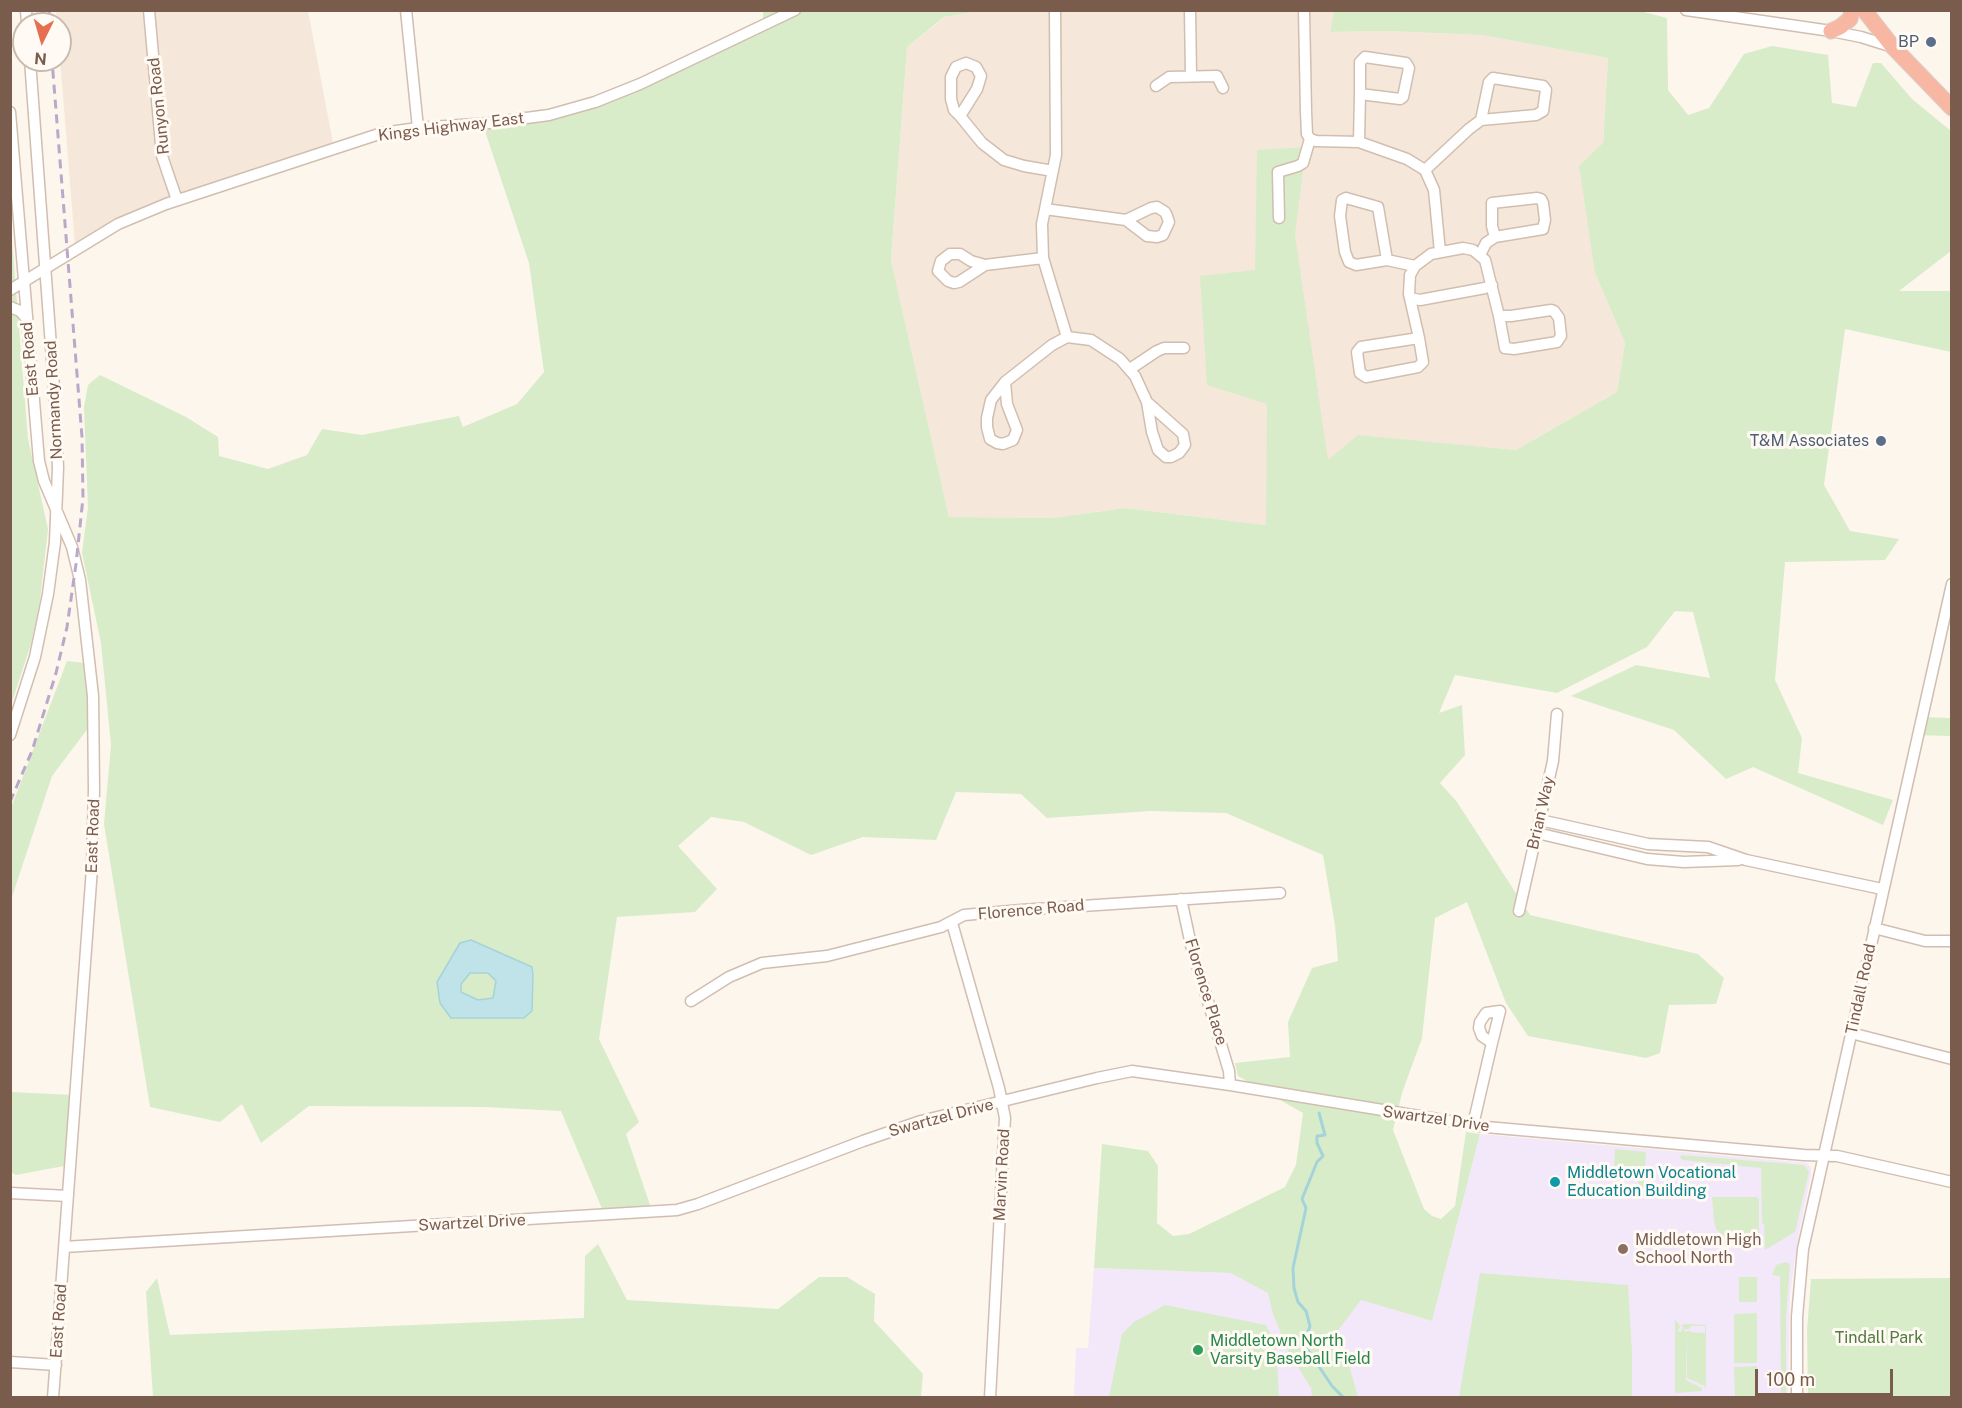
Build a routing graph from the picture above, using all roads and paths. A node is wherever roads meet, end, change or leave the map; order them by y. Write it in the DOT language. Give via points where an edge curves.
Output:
graph roads {
  1 [pos="149,10"];
  2 [pos="406,10"];
  3 [pos="795,10"];
  4 [pos="1054,10"];
  5 [pos="1190,10"];
  6 [pos="1304,10"];
  7 [pos="1313,10"];
  8 [pos="1686,10"];
  9 [pos="1852,10"];
  10 [pos="1864,10"];
  11 [pos="1306,31"];
  12 [pos="1831,31"];
  13 [pos="1893,47"];
  14 [pos="31,72"];
  15 [pos="1191,75"];
  16 [pos="1156,86"];
  17 [pos="1222,88"];
  18 [pos="1360,94"];
  19 [pos="1948,106"];
  20 [pos="10,112"];
  21 [pos="960,116"];
  22 [pos="1481,120"];
  23 [pos="418,128"];
  24 [pos="1310,139"];
  25 [pos="1359,142"];
  26 [pos="1425,170"];
  27 [pos="1053,171"];
  28 [pos="177,201"];
  29 [pos="1045,209"];
  30 [pos="1279,218"];
  31 [pos="1126,220"];
  32 [pos="1495,237"];
  33 [pos="1440,252"];
  34 [pos="1480,255"];
  35 [pos="1042,258"];
  36 [pos="1387,260"];
  37 [pos="985,265"];
  38 [pos="1415,266"];
  39 [pos="45,268"];
  40 [pos="24,282"];
  41 [pos="1492,285"];
  42 [pos="10,290"];
  43 [pos="1410,298"];
  44 [pos="10,307"];
  45 [pos="1499,316"];
  46 [pos="27,320"];
  47 [pos="1067,337"];
  48 [pos="1419,338"];
  49 [pos="1184,348"];
  50 [pos="1130,369"];
  51 [pos="1005,382"];
  52 [pos="1147,402"];
  53 [pos="57,511"];
  54 [pos="1952,584"];
  55 [pos="1557,714"];
  56 [pos="10,735"];
  57 [pos="1540,820"];
  58 [pos="1537,833"];
  59 [pos="1612,837"];
  60 [pos="1666,846"];
  61 [pos="1610,851"];
  62 [pos="1746,860"];
  63 [pos="1665,861"];
  64 [pos="1882,889"];
  65 [pos="1280,893"];
  66 [pos="1181,899"];
  67 [pos="1519,911"];
  68 [pos="952,923"];
  69 [pos="1874,928"];
  70 [pos="1952,941"];
  71 [pos="691,1001"];
  72 [pos="1851,1034"];
  73 [pos="1492,1043"];
  74 [pos="1952,1059"];
  75 [pos="1230,1085"];
  76 [pos="1002,1102"];
  77 [pos="1473,1125"];
  78 [pos="1824,1155"];
  79 [pos="1952,1182"];
  80 [pos="10,1193"];
  81 [pos="68,1196"];
  82 [pos="64,1247"];
  83 [pos="10,1362"];
  84 [pos="56,1365"];
  85 [pos="53,1398"];
  86 [pos="990,1398"];
  87 [pos="1797,1398"];
  1 -- 28 [label="street, Runyon Road" via="162,156"];
  2 -- 23 [label="street"];
  3 -- 23 [label="street, Kings Highway East" via="595,102 549,115"];
  4 -- 27 [label="street"];
  5 -- 15 [label="street"];
  6 -- 11 [label="street"];
  7 -- 11 [label="street"];
  8 -- 12 [label="street"];
  9 -- 12 [label="highway" via="1850,20"];
  10 -- 13 [label="highway"];
  11 -- 24 [label="street"];
  12 -- 13 [label="street"];
  13 -- 19 [label="highway"];
  14 -- 39 [label="street, Normandy Road"];
  15 -- 16 [label="street" via="1168,77"];
  15 -- 17 [label="street" via="1217,76"];
  18 -- 18 [label="street" via="1362,58 1406,63 1409,68 1403,97"];
  18 -- 25 [label="street"];
  20 -- 40 [label="street, East Road"];
  21 -- 21 [label="street" via="951,99 951,77 956,66 971,64 980,72 980,83"];
  21 -- 27 [label="street" via="982,143 1004,160"];
  22 -- 22 [label="street" via="1490,79 1541,85 1546,90 1542,113"];
  22 -- 26 [label="street"];
  23 -- 28 [label="street, Kings Highway East" via="362,139"];
  24 -- 25 [label="street"];
  24 -- 30 [label="street" via="1303,162 1278,172"];
  25 -- 26 [label="street" via="1407,159"];
  26 -- 33 [label="street" via="1434,190"];
  27 -- 29 [label="street"];
  28 -- 39 [label="street, Kings Highway East" via="118,224"];
  29 -- 31 [label="street"];
  29 -- 35 [label="street"];
  32 -- 32 [label="street" via="1492,203 1541,199 1543,228"];
  32 -- 34 [label="street" via="1486,243"];
  33 -- 34 [label="street" via="1463,248"];
  33 -- 38 [label="street" via="1423,258"];
  34 -- 41 [label="street"];
  35 -- 37 [label="street"];
  35 -- 47 [label="street"];
  36 -- 36 [label="street" via="1356,265 1349,262 1340,216 1342,200 1378,207"];
  36 -- 38 [label="street"];
  38 -- 43 [label="street" via="1410,276"];
  39 -- 40 [label="street, Kings Highway East"];
  39 -- 53 [label="street, Normandy Road" via="55,401"];
  40 -- 42 [label="street, Kings Highway East"];
  40 -- 46 [label="street, East Road"];
  41 -- 43 [label="street" via="1420,300"];
  41 -- 45 [label="street"];
  43 -- 48 [label="street"];
  44 -- 46 [label="street"];
  45 -- 45 [label="street" via="1554,311 1559,318 1561,339 1507,350"];
  46 -- 53 [label="street, East Road" via="39,461"];
  47 -- 50 [label="street" via="1101,345"];
  47 -- 51 [label="street"];
  48 -- 48 [label="street" via="1358,349 1360,373 1366,377 1418,367 1423,362"];
  49 -- 50 [label="street" via="1164,348"];
  50 -- 52 [label="street"];
  51 -- 51 [label="street" via="992,400 987,427 990,439 1003,444 1013,440 1017,430 1007,404"];
  52 -- 52 [label="street" via="1158,450 1166,457 1179,453 1185,445 1184,434"];
  53 -- 56 [label="street, Normandy Road" via="41,632"];
  53 -- 81 [label="street, East Road" via="80,580 93,708 92,868"];
  54 -- 64 [label="street, Tindall Road"];
  55 -- 57 [label="street, Brian Way" via="1553,762"];
  57 -- 58 [label="street, Brian Way"];
  57 -- 59 [label="street"];
  58 -- 61 [label="street"];
  58 -- 67 [label="street, Brian Way"];
  59 -- 60 [label="street"];
  59 -- 61 [label="street"];
  60 -- 62 [label="street" via="1708,847"];
  60 -- 63 [label="street"];
  61 -- 63 [label="street"];
  62 -- 63 [label="street"];
  62 -- 64 [label="street"];
  64 -- 69 [label="street, Tindall Road"];
  65 -- 66 [label="street, Florence Road"];
  66 -- 68 [label="street, Florence Road" via="964,915"];
  66 -- 75 [label="street, Florence Place"];
  68 -- 71 [label="street, Florence Road" via="827,956 762,963 729,977"];
  68 -- 76 [label="street, Marvin Road"];
  69 -- 70 [label="street" via="1925,941"];
  69 -- 72 [label="street, Tindall Road"];
  72 -- 74 [label="street"];
  72 -- 78 [label="street, Tindall Road"];
  73 -- 77 [label="street"];
  75 -- 76 [label="street, Swartzel Drive" via="1132,1071"];
  75 -- 77 [label="street, Swartzel Drive"];
  76 -- 82 [label="street, Swartzel Drive" via="901,1127 677,1210"];
  76 -- 86 [label="street, Marvin Road" via="1005,1118"];
  77 -- 78 [label="street, Swartzel Drive"];
  78 -- 79 [label="street, Swartzel Drive"];
  78 -- 87 [label="street, Tindall Road" via="1801,1264"];
  80 -- 81 [label="street"];
  81 -- 82 [label="street, East Road"];
  82 -- 84 [label="street, East Road"];
  83 -- 84 [label="street"];
  84 -- 85 [label="street, East Road"];
}
